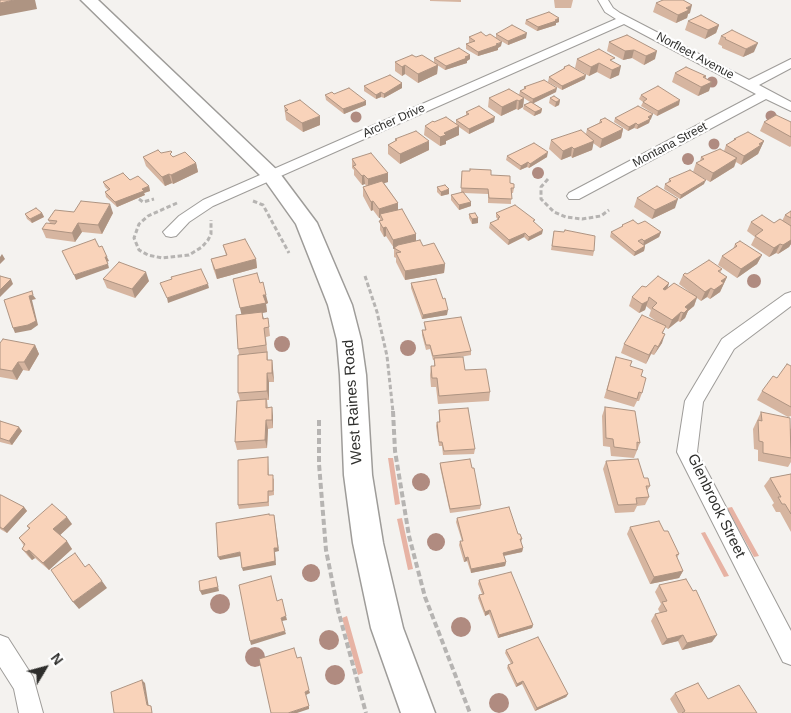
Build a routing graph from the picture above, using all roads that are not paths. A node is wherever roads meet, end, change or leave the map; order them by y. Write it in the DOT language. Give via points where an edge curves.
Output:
graph roads {
  1 [pos="89,0"];
  2 [pos="603,0"];
  3 [pos="624,20"];
  4 [pos="791,63"];
  5 [pos="749,85"];
  6 [pos="765,94"];
  7 [pos="791,107"];
  8 [pos="271,175"];
  9 [pos="574,196"];
  10 [pos="171,232"];
  11 [pos="791,298"];
  12 [pos="0,646"];
  13 [pos="791,654"];
  14 [pos="31,713"];
  15 [pos="418,713"];
  1 -- 8 [label="main road, West Raines Road"];
  2 -- 3 [label="street, Norfleet Avenue" via="609,10"];
  3 -- 5 [label="street, Norfleet Avenue"];
  3 -- 8 [label="street, Archer Drive"];
  4 -- 5 [label="street"];
  5 -- 6 [label="street, Norfleet Avenue"];
  6 -- 7 [label="street, Norfleet Avenue"];
  6 -- 9 [label="street, Montana Street"];
  8 -- 10 [label="street, Archer Drive" via="198,209"];
  8 -- 15 [label="main road, West Raines Road" via="306,223 340,305 352,354 358,475 368,543 387,628"];
  11 -- 13 [label="street, Glenbrook Street" via="728,344 694,401 687,452"];
  12 -- 14 [label="street" via="25,685"];
}
